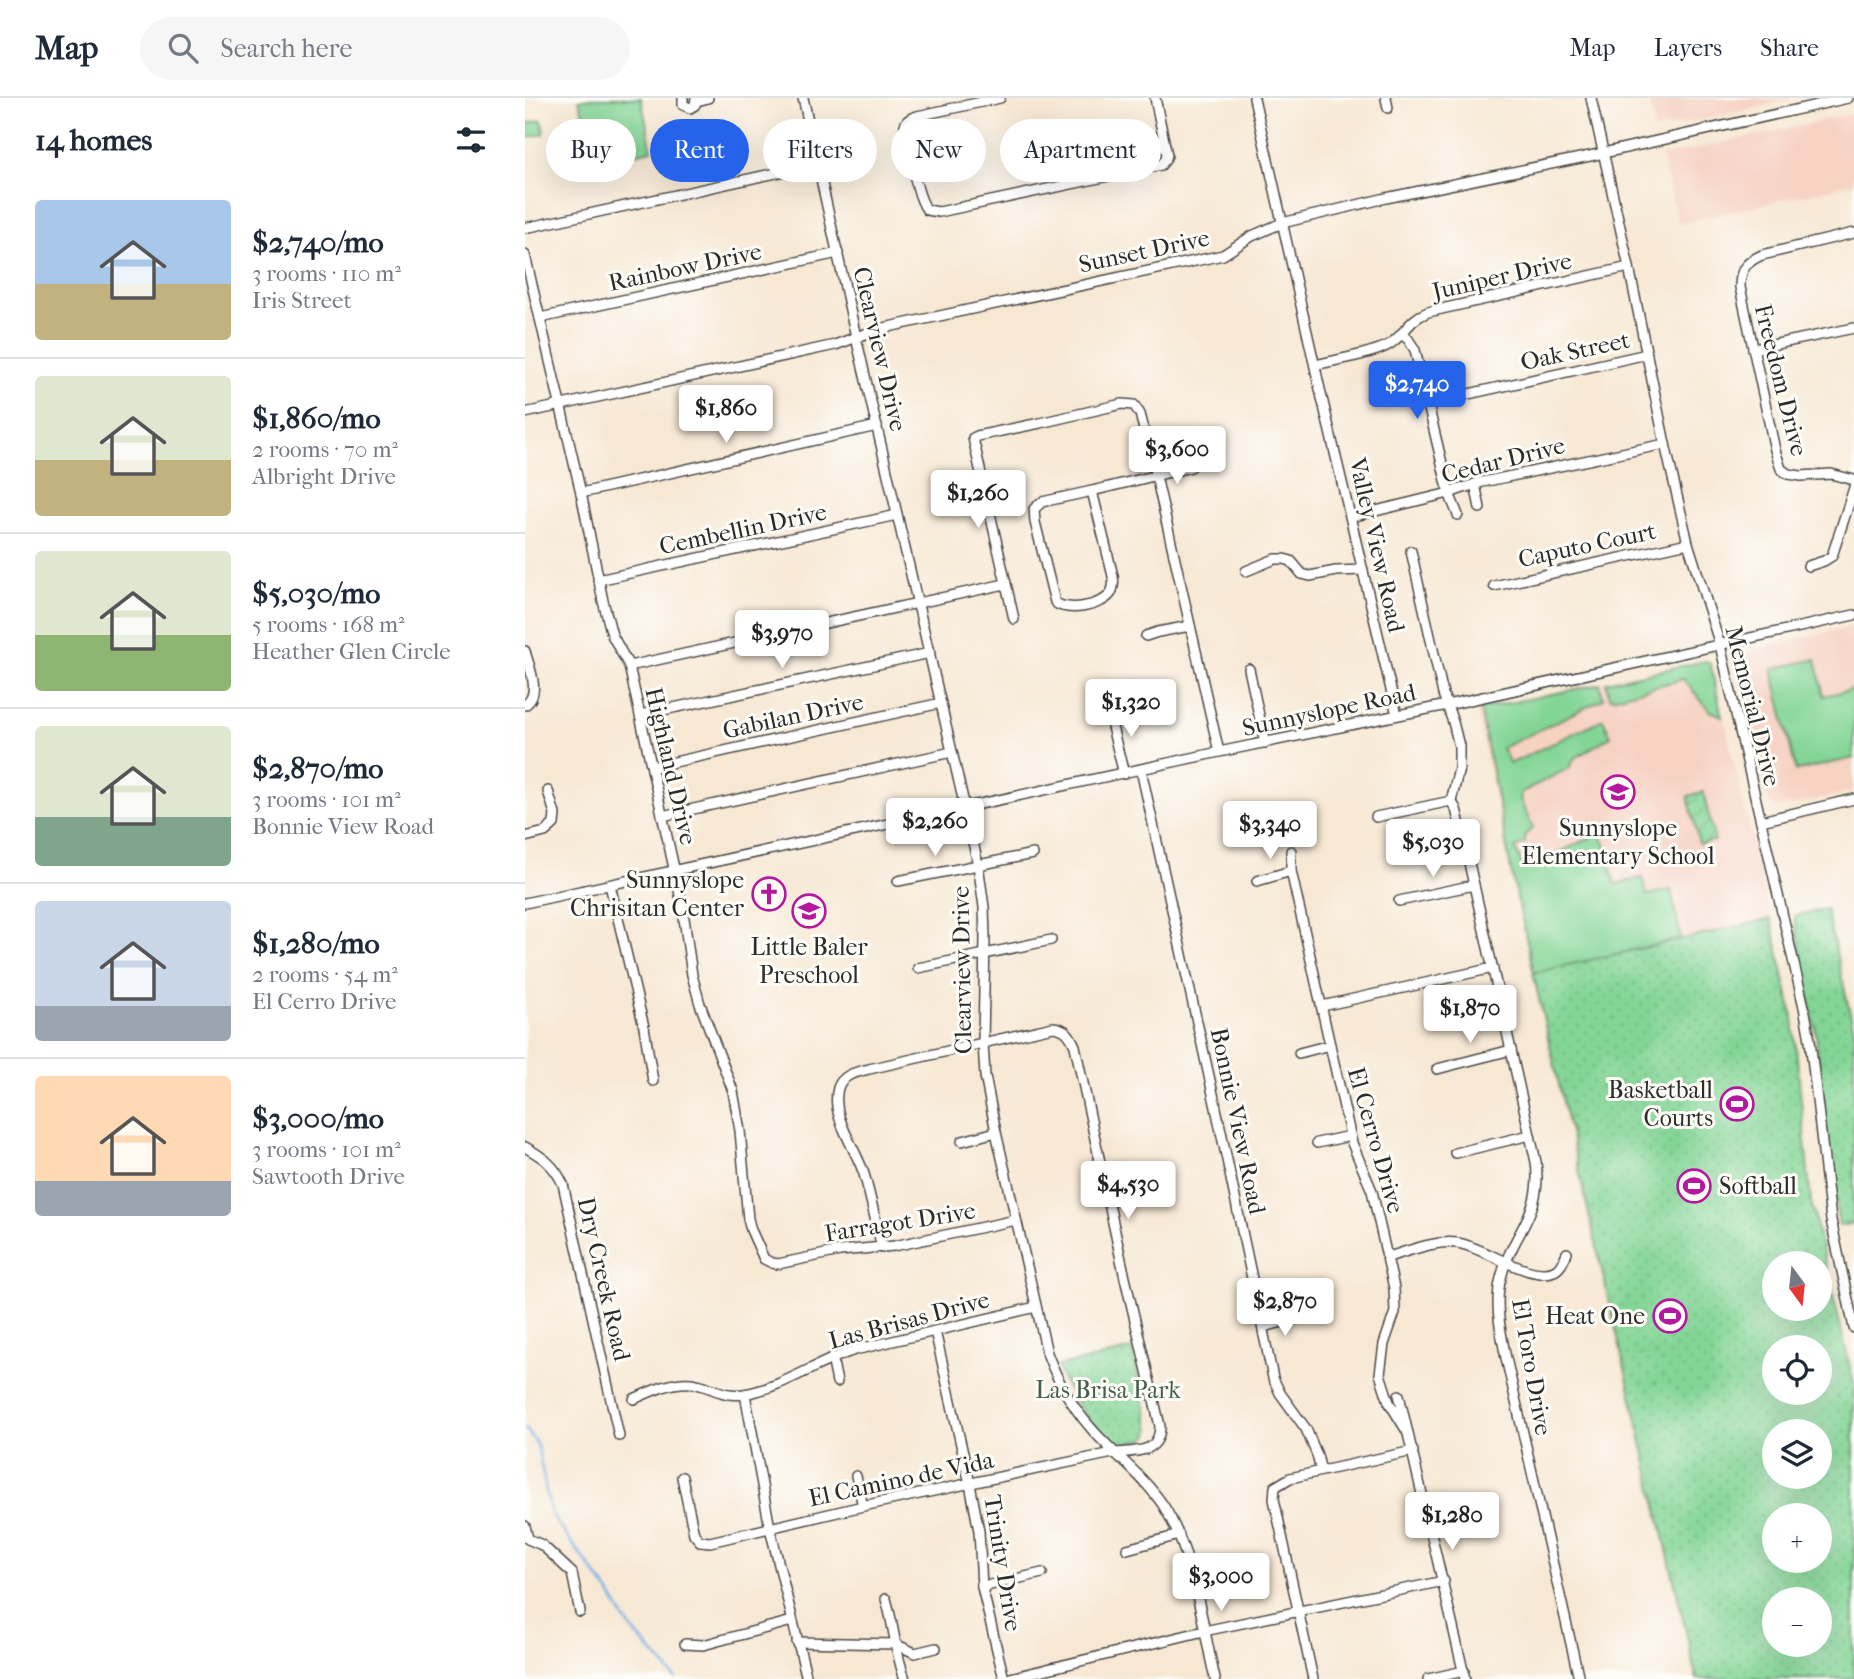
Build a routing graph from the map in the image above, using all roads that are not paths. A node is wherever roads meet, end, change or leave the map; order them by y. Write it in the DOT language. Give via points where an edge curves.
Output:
graph roads {
  1 [pos="683,98"];
  2 [pos="708,98"];
  3 [pos="803,98"];
  4 [pos="1000,98"];
  5 [pos="1155,98"];
  6 [pos="1254,98"];
  7 [pos="1591,98"];
  8 [pos="1849,98"];
  9 [pos="696,99"];
  10 [pos="807,119"];
  11 [pos="1602,153"];
  12 [pos="763,176"];
  13 [pos="821,182"];
  14 [pos="1282,223"];
  15 [pos="525,228"];
  16 [pos="1854,233"];
  17 [pos="838,253"];
  18 [pos="525,255"];
  19 [pos="1629,267"];
  20 [pos="540,318"];
  21 [pos="1854,328"];
  22 [pos="1401,334"];
  23 [pos="856,337"];
  24 [pos="1753,349"];
  25 [pos="1647,354"];
  26 [pos="1315,365"];
  27 [pos="1428,403"];
  28 [pos="559,405"];
  29 [pos="525,413"];
  30 [pos="877,426"];
  31 [pos="1665,444"];
  32 [pos="1191,467"];
  33 [pos="1156,476"];
  34 [pos="1854,480"];
  35 [pos="1475,484"];
  36 [pos="1854,488"];
  37 [pos="1093,491"];
  38 [pos="581,493"];
  39 [pos="1449,493"];
  40 [pos="1480,508"];
  41 [pos="897,515"];
  42 [pos="1458,515"];
  43 [pos="1351,517"];
  44 [pos="1688,543"];
  45 [pos="1411,551"];
  46 [pos="1808,566"];
  47 [pos="1363,570"];
  48 [pos="1246,571"];
  49 [pos="598,580"];
  50 [pos="1005,584"];
  51 [pos="1494,586"];
  52 [pos="918,603"];
  53 [pos="1854,615"];
  54 [pos="1014,619"];
  55 [pos="1190,626"];
  56 [pos="1146,636"];
  57 [pos="1720,645"];
  58 [pos="525,651"];
  59 [pos="930,653"];
  60 [pos="629,666"];
  61 [pos="1249,669"];
  62 [pos="1446,702"];
  63 [pos="941,703"];
  64 [pos="525,705"];
  65 [pos="1111,706"];
  66 [pos="640,715"];
  67 [pos="1397,715"];
  68 [pos="1265,743"];
  69 [pos="952,752"];
  70 [pos="1219,752"];
  71 [pos="652,767"];
  72 [pos="1141,769"];
  73 [pos="1123,774"];
  74 [pos="548,791"];
  75 [pos="1854,799"];
  76 [pos="1451,801"];
  77 [pos="966,808"];
  78 [pos="662,816"];
  79 [pos="1376,817"];
  80 [pos="1761,821"];
  81 [pos="525,837"];
  82 [pos="1291,851"];
  83 [pos="1033,854"];
  84 [pos="978,864"];
  85 [pos="675,870"];
  86 [pos="1291,871"];
  87 [pos="1257,880"];
  88 [pos="898,881"];
  89 [pos="610,885"];
  90 [pos="1474,885"];
  91 [pos="1399,901"];
  92 [pos="525,903"];
  93 [pos="1051,940"];
  94 [pos="985,953"];
  95 [pos="918,968"];
  96 [pos="1493,968"];
  97 [pos="1322,1006"];
  98 [pos="983,1043"];
  99 [pos="1330,1045"];
  100 [pos="1511,1050"];
  101 [pos="1299,1053"];
  102 [pos="1437,1069"];
  103 [pos="653,1081"];
  104 [pos="996,1132"];
  105 [pos="1530,1135"];
  106 [pos="1350,1136"];
  107 [pos="962,1141"];
  108 [pos="1317,1143"];
  109 [pos="525,1147"];
  110 [pos="1455,1153"];
  111 [pos="1016,1220"];
  112 [pos="882,1248"];
  113 [pos="1567,1254"];
  114 [pos="1388,1257"];
  115 [pos="791,1261"];
  116 [pos="1506,1262"];
  117 [pos="1036,1307"];
  118 [pos="1299,1318"];
  119 [pos="1263,1327"];
  120 [pos="1854,1328"];
  121 [pos="935,1331"];
  122 [pos="832,1358"];
  123 [pos="837,1382"];
  124 [pos="745,1394"];
  125 [pos="1399,1395"];
  126 [pos="634,1399"];
  127 [pos="1408,1433"];
  128 [pos="619,1436"];
  129 [pos="1413,1451"];
  130 [pos="1115,1453"];
  131 [pos="1321,1471"];
  132 [pos="856,1476"];
  133 [pos="682,1477"];
  134 [pos="970,1484"];
  135 [pos="863,1506"];
  136 [pos="525,1526"];
  137 [pos="770,1528"];
  138 [pos="1179,1535"];
  139 [pos="1127,1549"];
  140 [pos="1042,1573"];
  141 [pos="1444,1581"];
  142 [pos="982,1587"];
  143 [pos="886,1599"];
  144 [pos="580,1612"];
  145 [pos="1299,1612"];
  146 [pos="792,1621"];
  147 [pos="1205,1632"];
  148 [pos="797,1642"];
  149 [pos="685,1644"];
  150 [pos="895,1644"];
  151 [pos="936,1648"];
  152 [pos="1464,1675"];
  153 [pos="807,1679"];
  154 [pos="905,1679"];
  155 [pos="1005,1679"];
  156 [pos="1215,1679"];
  157 [pos="1313,1679"];
  158 [pos="1428,1679"];
  159 [pos="1579,1679"];
  1 -- 9 [label="street" via="686,108 693,107"];
  2 -- 9 [label="street"];
  3 -- 10 [label="street, Clearview Drive"];
  4 -- 5 [label="street" via="917,116 905,123 923,205 929,211 1161,165 1166,149"];
  6 -- 14 [label="street, Valley View Road"];
  7 -- 11 [label="street, Memorial Drive"];
  8 -- 11 [label="street, Sunset Drive"];
  11 -- 14 [label="street, Sunset Drive"];
  11 -- 19 [label="street, Memorial Drive"];
  12 -- 15 [label="street"];
  13 -- 17 [label="street, Clearview Drive"];
  14 -- 23 [label="street, Sunset Drive" via="1223,255 956,311"];
  14 -- 26 [label="street, Valley View Road"];
  16 -- 24 [label="street, Freedom Drive" via="1762,255 1743,268 1740,293"];
  17 -- 20 [label="street, Rainbow Drive"];
  17 -- 23 [label="street, Clearview Drive"];
  18 -- 20 [label="street, Highland Drive"];
  19 -- 22 [label="street, Juniper Drive" via="1428,312"];
  19 -- 25 [label="street, Memorial Drive"];
  20 -- 28 [label="street, Highland Drive"];
  21 -- 24 [label="street"];
  22 -- 26 [label="street, Juniper Drive" via="1381,349"];
  22 -- 27 [label="street" via="1415,350"];
  23 -- 28 [label="street, Sunset Drive"];
  23 -- 30 [label="street, Clearview Drive"];
  24 -- 34 [label="street, Freedom Drive" via="1781,469 1801,476 1831,474"];
  25 -- 27 [label="street, Oak Street"];
  25 -- 31 [label="street, Memorial Drive"];
  26 -- 43 [label="street, Valley View Road"];
  27 -- 39 [label="street"];
  28 -- 29 [label="street, Sunset Drive"];
  28 -- 38 [label="street, Highland Drive"];
  30 -- 38 [label="street"];
  30 -- 41 [label="street, Clearview Drive"];
  31 -- 35 [label="street, Cedar Drive"];
  31 -- 44 [label="street, Memorial Drive"];
  32 -- 33 [label="street"];
  33 -- 37 [label="street"];
  33 -- 50 [label="street" via="1140,414 1132,404 973,438"];
  33 -- 55 [label="street"];
  35 -- 39 [label="street, Cedar Drive"];
  35 -- 40 [label="street"];
  36 -- 46 [label="street" via="1832,556"];
  37 -- 37 [label="street" via="1042,502 1034,509 1055,602 1062,607 1101,601 1113,588"];
  38 -- 49 [label="street, Highland Drive"];
  39 -- 42 [label="street"];
  39 -- 43 [label="street, Cedar Drive"];
  41 -- 49 [label="street, Cembellin Drive"];
  41 -- 52 [label="street, Clearview Drive"];
  43 -- 47 [label="street, Valley View Road"];
  44 -- 51 [label="street, Caputo Court"];
  44 -- 57 [label="street, Memorial Drive"];
  45 -- 62 [label="street"];
  47 -- 48 [label="street" via="1310,576 1291,561 1275,559"];
  47 -- 67 [label="street, Valley View Road"];
  49 -- 60 [label="street, Highland Drive" via="610,629"];
  50 -- 52 [label="street"];
  50 -- 54 [label="street"];
  52 -- 59 [label="street, Clearview Drive"];
  52 -- 60 [label="street"];
  53 -- 57 [label="street, Sunnyslope Road"];
  55 -- 56 [label="street"];
  55 -- 70 [label="street"];
  57 -- 62 [label="street, Sunnyslope Road"];
  57 -- 80 [label="street, Memorial Drive"];
  58 -- 64 [label="street" via="534,691"];
  59 -- 63 [label="street, Clearview Drive"];
  59 -- 66 [label="street"];
  60 -- 66 [label="street, Highland Drive"];
  61 -- 68 [label="street"];
  62 -- 67 [label="street, Sunnyslope Road"];
  62 -- 76 [label="street" via="1460,758"];
  63 -- 69 [label="street, Clearview Drive"];
  63 -- 71 [label="street, Gabilan Drive"];
  65 -- 73 [label="street"];
  66 -- 71 [label="street, Highland Drive"];
  67 -- 68 [label="street, Sunnyslope Road"];
  68 -- 70 [label="street, Sunnyslope Road"];
  69 -- 77 [label="street, Clearview Drive"];
  69 -- 78 [label="street"];
  70 -- 72 [label="street, Sunnyslope Road"];
  71 -- 78 [label="street, Highland Drive"];
  72 -- 73 [label="street, Sunnyslope Road"];
  72 -- 119 [label="street, Bonnie View Road"];
  73 -- 77 [label="street, Sunnyslope Road"];
  74 -- 81 [label="street" via="554,824 545,832"];
  75 -- 80 [label="street"];
  76 -- 79 [label="street"];
  76 -- 90 [label="street, El Toro Drive"];
  77 -- 84 [label="street, Clearview Drive"];
  77 -- 85 [label="street, Sunnyslope Road"];
  78 -- 85 [label="street, Highland Drive"];
  80 -- 120 [label="street, Memorial Drive" via="1807,1022 1831,1220"];
  82 -- 86 [label="street, El Cerro Drive"];
  83 -- 84 [label="street"];
  84 -- 88 [label="street"];
  84 -- 94 [label="street, Clearview Drive"];
  85 -- 89 [label="street, Sunnyslope Road"];
  85 -- 115 [label="street, Highland Drive" via="694,985 737,1111 751,1230 764,1259"];
  86 -- 87 [label="street"];
  86 -- 97 [label="street, El Cerro Drive"];
  89 -- 92 [label="street, Sunnyslope Road"];
  89 -- 103 [label="street"];
  90 -- 91 [label="street"];
  90 -- 96 [label="street, El Toro Drive"];
  93 -- 94 [label="street"];
  94 -- 95 [label="street"];
  94 -- 98 [label="street, Clearview Drive"];
  96 -- 97 [label="street"];
  96 -- 100 [label="street, El Toro Drive"];
  97 -- 99 [label="street, El Cerro Drive"];
  98 -- 104 [label="street, Clearview Drive"];
  98 -- 112 [label="street" via="855,1073 838,1088 841,1120 864,1175"];
  98 -- 130 [label="street, El Camino de Vida" via="1060,1027 1075,1046 1160,1434 1144,1450"];
  99 -- 101 [label="street"];
  99 -- 106 [label="street, El Cerro Drive"];
  100 -- 102 [label="street"];
  100 -- 105 [label="street, El Toro Drive"];
  104 -- 107 [label="street"];
  104 -- 111 [label="street, Clearview Drive"];
  105 -- 110 [label="street"];
  105 -- 116 [label="street, El Toro Drive" via="1536,1193"];
  106 -- 108 [label="street"];
  106 -- 114 [label="street, El Cerro Drive" via="1372,1191"];
  109 -- 128 [label="street, Dry Creek Road" via="548,1161 563,1184"];
  111 -- 112 [label="street, Farragot Drive"];
  111 -- 117 [label="street, Clearview Drive"];
  112 -- 115 [label="street, Farragot Drive"];
  113 -- 116 [label="street" via="1558,1268 1545,1273"];
  114 -- 116 [label="street" via="1452,1242"];
  114 -- 127 [label="street, El Cerro Drive" via="1396,1304 1380,1374 1389,1402"];
  116 -- 159 [label="street, El Toro Drive" via="1499,1291 1503,1344"];
  117 -- 121 [label="street, Las Brisas Drive"];
  117 -- 130 [label="street, Clearview Drive" via="1047,1353 1060,1382 1084,1420"];
  118 -- 119 [label="street"];
  119 -- 131 [label="street, Bonnie View Road" via="1273,1378 1306,1429"];
  121 -- 122 [label="street, Las Brisas Drive"];
  121 -- 134 [label="street, Trinity Drive"];
  122 -- 123 [label="street"];
  122 -- 124 [label="street, Las Brisas Drive"];
  124 -- 126 [label="street, Las Brisas Drive" via="725,1394 684,1383"];
  124 -- 137 [label="street"];
  125 -- 127 [label="street, El Cerro Drive"];
  127 -- 129 [label="street, El Cerro Drive"];
  129 -- 131 [label="street"];
  129 -- 141 [label="street, El Cerro Drive"];
  130 -- 134 [label="street, El Camino de Vida"];
  130 -- 138 [label="street, Clearview Drive" via="1147,1483"];
  131 -- 145 [label="street" via="1290,1478 1275,1487"];
  132 -- 135 [label="street"];
  133 -- 137 [label="street, El Camino de Vida" via="693,1531 700,1541"];
  134 -- 135 [label="street, El Camino de Vida"];
  134 -- 142 [label="street, Trinity Drive" via="979,1531"];
  135 -- 137 [label="street, El Camino de Vida"];
  136 -- 144 [label="street" via="528,1539 542,1545 572,1573"];
  137 -- 146 [label="street"];
  138 -- 139 [label="street"];
  138 -- 147 [label="street, Clearview Drive"];
  140 -- 142 [label="street"];
  141 -- 145 [label="street"];
  141 -- 152 [label="street, El Cerro Drive"];
  142 -- 155 [label="street, Trinity Drive"];
  143 -- 150 [label="street"];
  145 -- 147 [label="street"];
  145 -- 157 [label="street"];
  146 -- 148 [label="street"];
  146 -- 149 [label="street" via="703,1645"];
  147 -- 155 [label="street"];
  147 -- 156 [label="street, Clearview Drive"];
  148 -- 150 [label="street"];
  148 -- 153 [label="street"];
  150 -- 151 [label="street" via="915,1653"];
  150 -- 154 [label="street"];
  152 -- 158 [label="street"];
}
